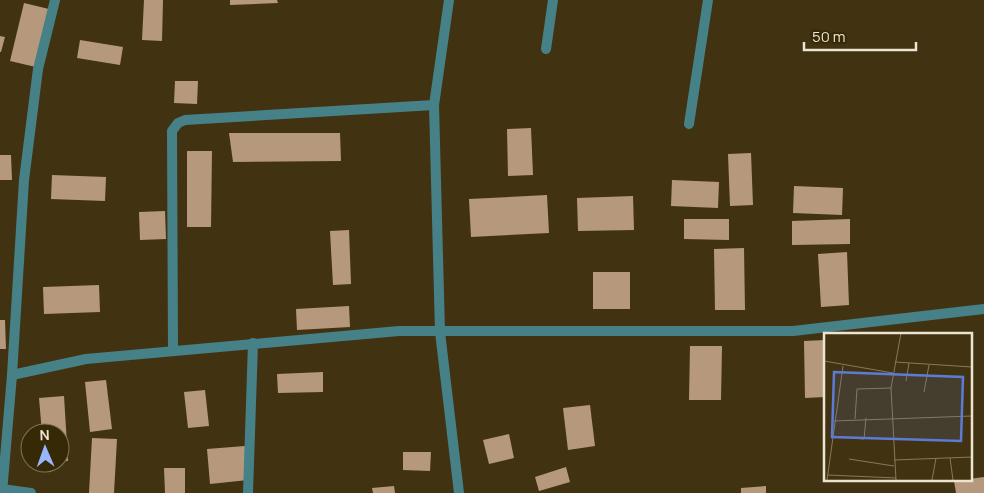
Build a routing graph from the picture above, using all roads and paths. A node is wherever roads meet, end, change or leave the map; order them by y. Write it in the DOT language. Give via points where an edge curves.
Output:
graph roads {
  1 [pos="55,0"];
  2 [pos="449,0"];
  3 [pos="553,0"];
  4 [pos="708,0"];
  5 [pos="546,49"];
  6 [pos="434,105"];
  7 [pos="689,124"];
  8 [pos="984,309"];
  9 [pos="440,332"];
  10 [pos="253,343"];
  11 [pos="173,351"];
  12 [pos="12,375"];
  13 [pos="2,491"];
  14 [pos="31,493"];
  15 [pos="248,493"];
  16 [pos="459,493"];
  1 -- 12 [label="street" via="38,69 24,180"];
  2 -- 6 [label="street"];
  3 -- 5 [label="street"];
  4 -- 7 [label="street"];
  6 -- 9 [label="street"];
  6 -- 11 [label="street" via="185,120 178,123 172,131"];
  8 -- 9 [label="street" via="792,332"];
  9 -- 10 [label="street" via="399,331"];
  9 -- 16 [label="street"];
  10 -- 11 [label="street"];
  10 -- 15 [label="street"];
  11 -- 12 [label="street" via="86,359"];
  12 -- 13 [label="street"];
  13 -- 14 [label="street"];
}
